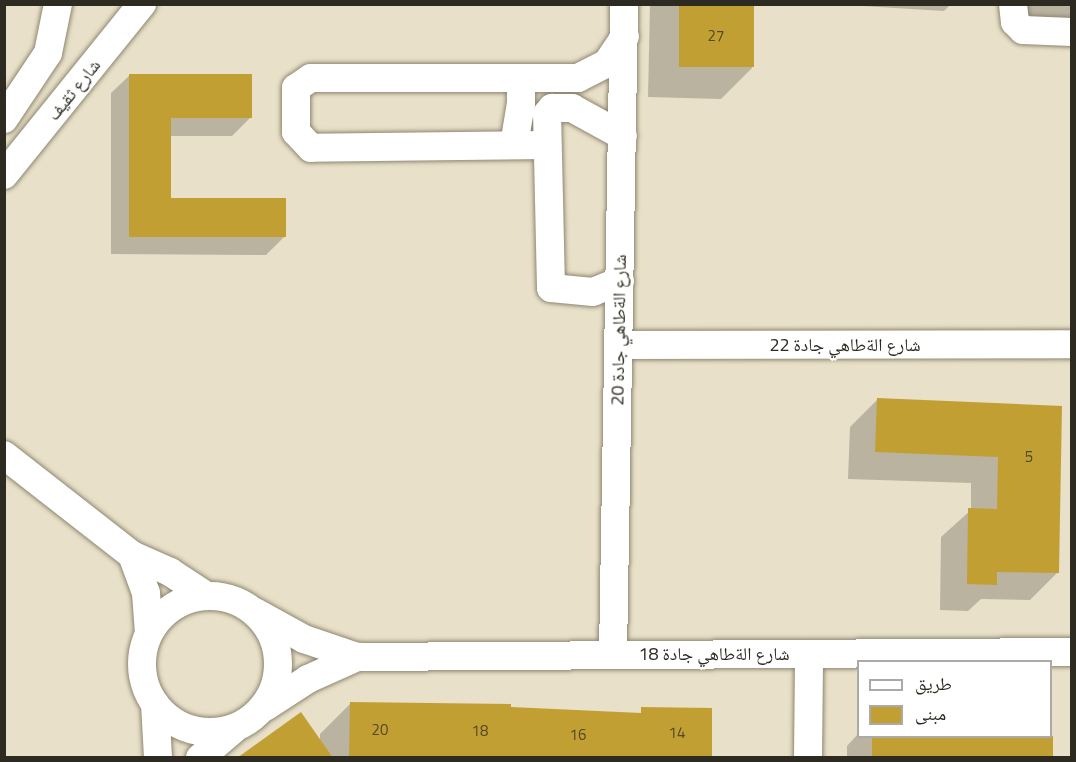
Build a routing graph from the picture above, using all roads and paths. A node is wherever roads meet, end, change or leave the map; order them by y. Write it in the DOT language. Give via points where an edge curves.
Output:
graph roads {
  1 [pos="58,4"];
  2 [pos="142,4"];
  3 [pos="624,4"];
  4 [pos="1013,4"];
  5 [pos="1071,32"];
  6 [pos="625,36"];
  7 [pos="520,78"];
  8 [pos="4,119"];
  9 [pos="623,136"];
  10 [pos="514,145"];
  11 [pos="546,145"];
  12 [pos="4,175"];
  13 [pos="620,281"];
  14 [pos="1071,344"];
  15 [pos="618,345"];
  16 [pos="4,455"];
  17 [pos="132,555"];
  18 [pos="205,595"];
  19 [pos="255,612"];
  20 [pos="149,633"];
  21 [pos="1071,652"];
  22 [pos="808,654"];
  23 [pos="613,655"];
  24 [pos="357,657"];
  25 [pos="155,704"];
  26 [pos="263,708"];
  27 [pos="234,729"];
  28 [pos="158,758"];
  29 [pos="200,758"];
  30 [pos="808,758"];
  1 -- 8 [label="street, شارع ثقيف" via="48,53"];
  2 -- 12 [label="street, شارع ثقيف"];
  3 -- 6 [label="street, شارع الةطاهي جادة 20"];
  4 -- 5 [label="street" via="1015,22 1023,30"];
  6 -- 7 [label="street" via="607,63 578,78"];
  6 -- 9 [label="street, شارع الةطاهي جادة 20"];
  7 -- 10 [label="street" via="521,104"];
  7 -- 10 [label="street" via="310,78 296,88 296,132 311,148"];
  9 -- 11 [label="street" via="582,112 552,108 547,114"];
  9 -- 13 [label="street, شارع الةطاهي جادة 20"];
  10 -- 11 [label="street"];
  11 -- 13 [label="street" via="551,288 593,292"];
  13 -- 15 [label="street, شارع الةطاهي جادة 20"];
  14 -- 15 [label="street, شارع الةطاهي جادة 22"];
  15 -- 23 [label="street, شارع الةطاهي جادة 20"];
  16 -- 17 [label="street"];
  17 -- 18 [label="street" via="170,572"];
  17 -- 20 [label="street" via="146,593"];
  18 -- 19 [label="street" via="232,599"];
  18 -- 20 [label="street" via="172,607"];
  19 -- 24 [label="street, شارع الةطاهي جادة 18" via="304,639"];
  19 -- 26 [label="street" via="267,625 279,659 273,693"];
  20 -- 25 [label="street" via="142,669"];
  21 -- 22 [label="street, شارع الةطاهي جادة 18"];
  22 -- 23 [label="street, شارع الةطاهي جادة 18"];
  22 -- 30 [label="street"];
  23 -- 24 [label="street, شارع الةطاهي جادة 18"];
  24 -- 26 [label="street, شارع الةطاهي جادة 18" via="308,679"];
  25 -- 27 [label="street" via="182,727 208,732"];
  25 -- 28 [label="street"];
  26 -- 27 [label="street"];
  27 -- 29 [label="street"];
}
